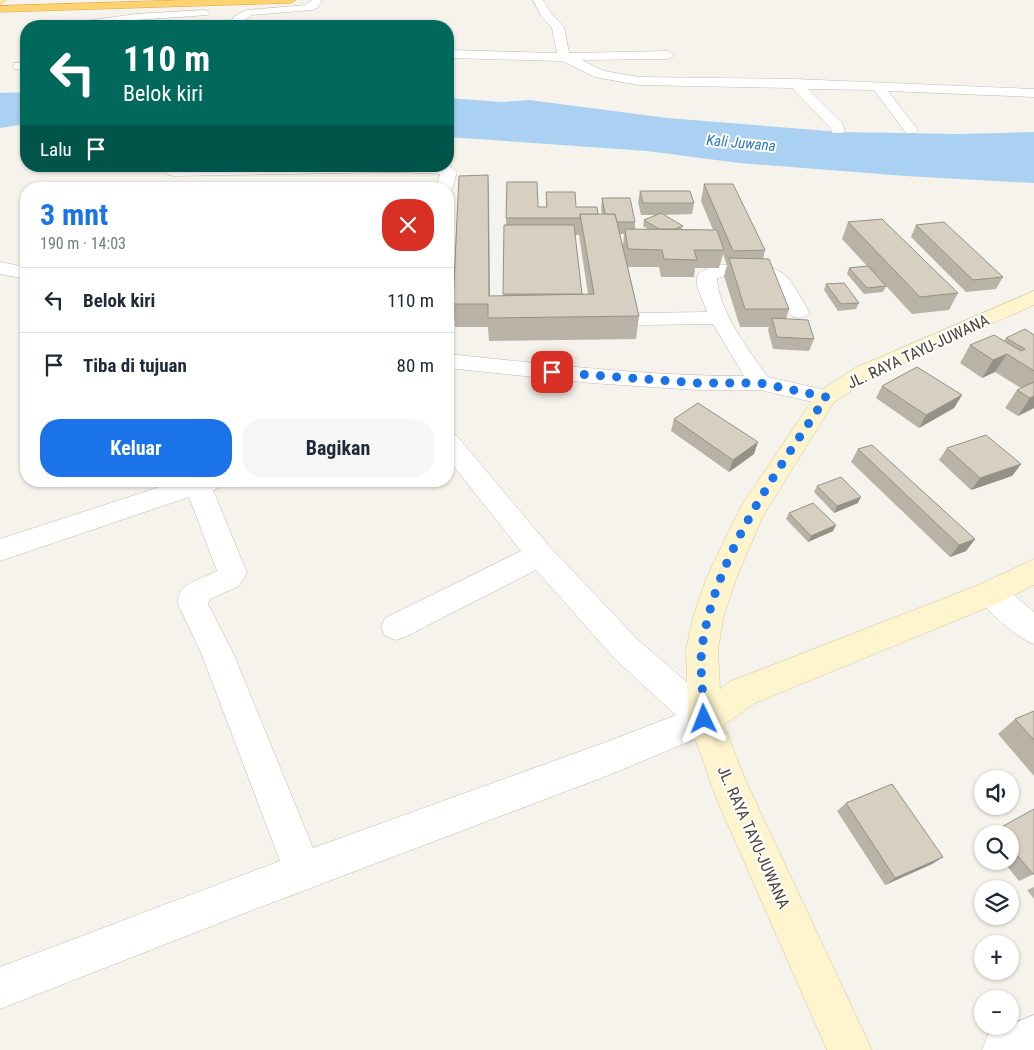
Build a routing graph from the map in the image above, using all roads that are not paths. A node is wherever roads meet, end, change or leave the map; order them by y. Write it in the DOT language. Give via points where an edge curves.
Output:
graph roads {
  1 [pos="291,0"];
  2 [pos="317,0"];
  3 [pos="538,0"];
  4 [pos="127,6"];
  5 [pos="0,9"];
  6 [pos="204,13"];
  7 [pos="125,20"];
  8 [pos="143,20"];
  9 [pos="237,20"];
  10 [pos="454,54"];
  11 [pos="668,55"];
  12 [pos="564,57"];
  13 [pos="794,83"];
  14 [pos="878,86"];
  15 [pos="1034,93"];
  16 [pos="838,130"];
  17 [pos="911,130"];
  18 [pos="0,268"];
  19 [pos="20,273"];
  20 [pos="1034,297"];
  21 [pos="799,312"];
  22 [pos="721,318"];
  23 [pos="640,319"];
  24 [pos="454,362"];
  25 [pos="760,383"];
  26 [pos="826,397"];
  27 [pos="454,449"];
  28 [pos="195,487"];
  29 [pos="205,487"];
  30 [pos="0,550"];
  31 [pos="540,555"];
  32 [pos="1034,571"];
  33 [pos="991,594"];
  34 [pos="396,627"];
  35 [pos="1034,631"];
  36 [pos="704,719"];
  37 [pos="303,871"];
  38 [pos="0,988"];
  39 [pos="1034,1036"];
  40 [pos="842,1046"];
  41 [pos="1004,1050"];
  1 -- 4 [label="highway"];
  2 -- 9 [label="street" via="308,8 251,12"];
  3 -- 12 [label="street" via="558,27"];
  4 -- 5 [label="highway"];
  4 -- 7 [label="street"];
  6 -- 8 [label="street"];
  10 -- 12 [label="street"];
  11 -- 12 [label="street"];
  12 -- 13 [label="street" via="600,74 639,81"];
  13 -- 14 [label="street"];
  13 -- 16 [label="street" via="835,123"];
  14 -- 15 [label="street"];
  14 -- 17 [label="street"];
  18 -- 19 [label="street"];
  20 -- 26 [label="main road, JL. RAYA TAYU-JUWANA" via="863,373"];
  21 -- 22 [label="street" via="780,279 773,274 722,270 711,272 706,279"];
  22 -- 23 [label="street"];
  22 -- 25 [label="street"];
  24 -- 25 [label="street" via="591,376 697,383"];
  25 -- 26 [label="street"];
  26 -- 36 [label="main road, JL. RAYA TAYU-JUWANA" via="751,513 722,577 708,614 702,649"];
  27 -- 31 [label="street"];
  28 -- 30 [label="street"];
  29 -- 37 [label="street" via="232,573 228,579 198,593 192,605 214,642"];
  31 -- 34 [label="street"];
  31 -- 36 [label="street" via="627,650"];
  32 -- 33 [label="main road"];
  33 -- 35 [label="street"];
  33 -- 36 [label="main road" via="743,692"];
  36 -- 37 [label="street" via="609,758"];
  36 -- 40 [label="main road, JL. RAYA TAYU-JUWANA"];
  37 -- 38 [label="street"];
  39 -- 41 [label="street"];
}
